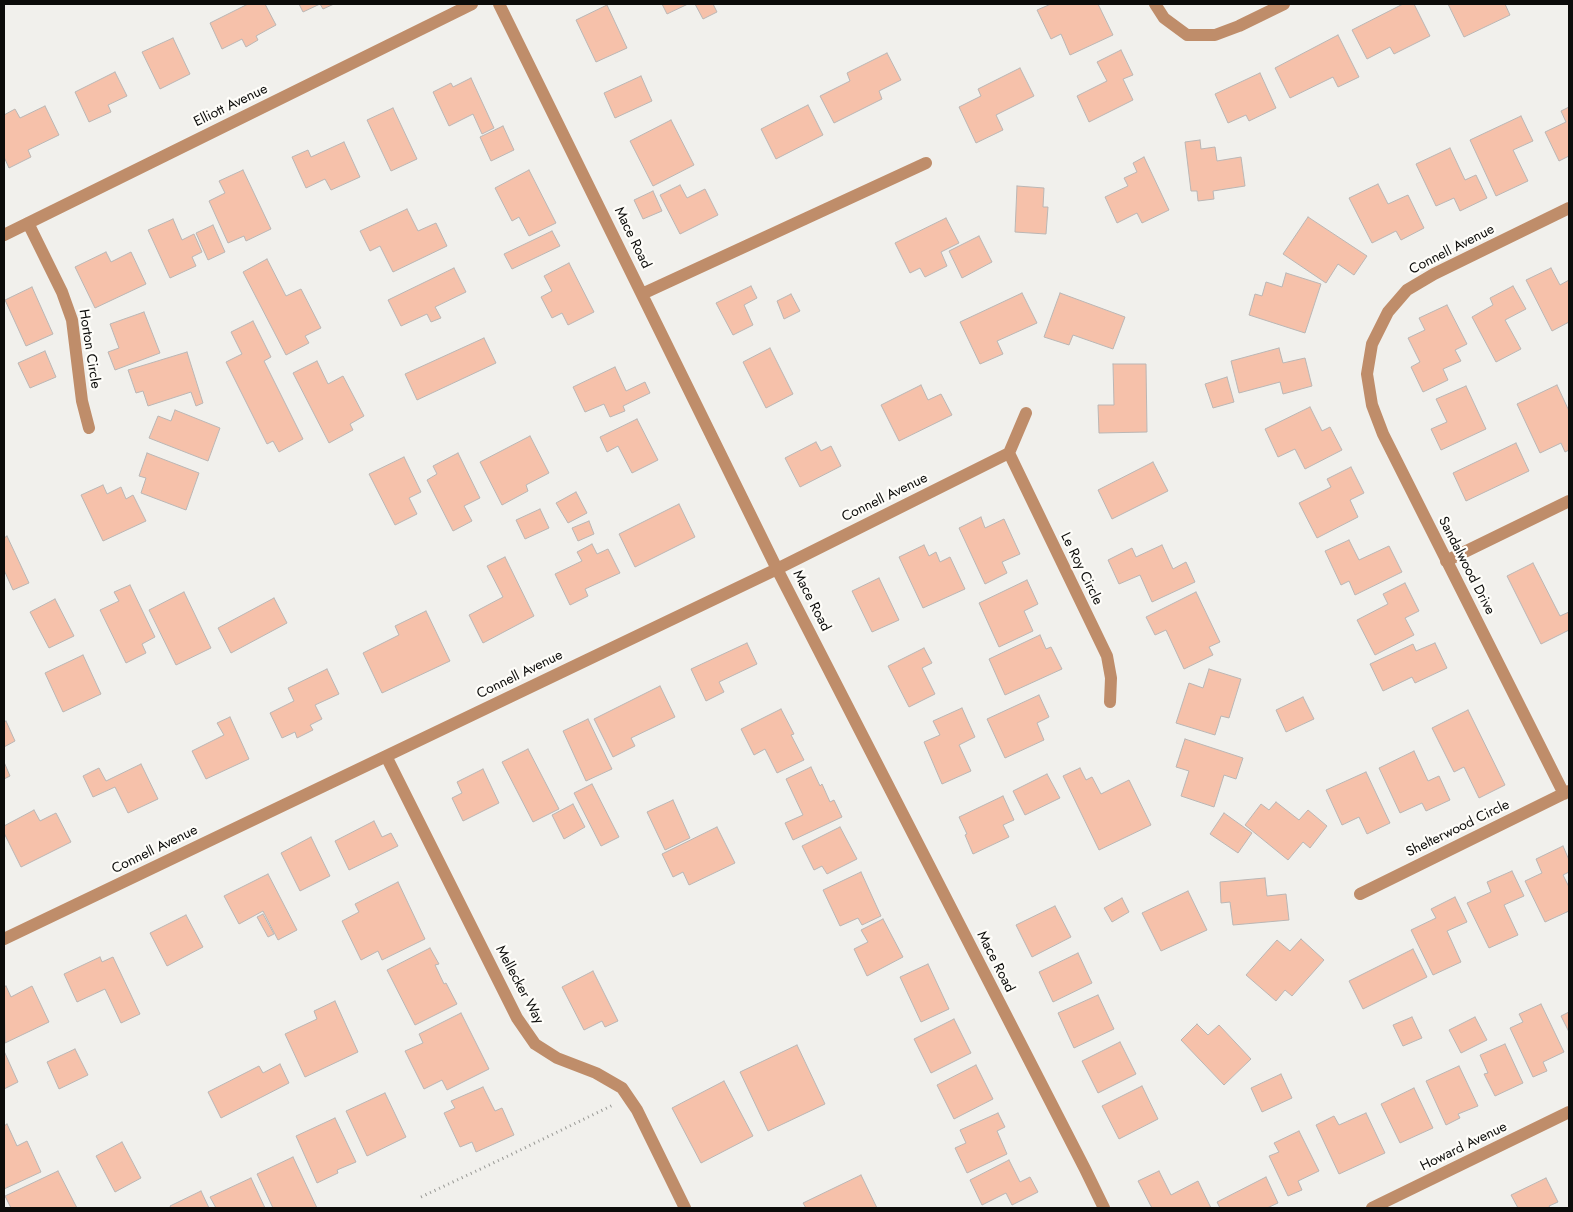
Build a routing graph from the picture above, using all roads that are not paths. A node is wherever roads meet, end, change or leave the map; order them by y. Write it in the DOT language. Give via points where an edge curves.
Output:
graph roads {
  1 [pos="472,4"];
  2 [pos="500,4"];
  3 [pos="1155,4"];
  4 [pos="1284,4"];
  5 [pos="926,163"];
  6 [pos="1569,208"];
  7 [pos="28,223"];
  8 [pos="4,235"];
  9 [pos="642,294"];
  10 [pos="1372,344"];
  11 [pos="1026,413"];
  12 [pos="90,428"];
  13 [pos="1009,453"];
  14 [pos="1569,501"];
  15 [pos="1446,561"];
  16 [pos="777,568"];
  17 [pos="1110,702"];
  18 [pos="386,756"];
  19 [pos="1567,793"];
  20 [pos="1360,894"];
  21 [pos="4,939"];
  22 [pos="1569,1112"];
  23 [pos="685,1208"];
  24 [pos="1104,1208"];
  25 [pos="1372,1208"];
  1 -- 7 [label="street, Elliott Avenue"];
  2 -- 9 [label="street, Mace Road"];
  3 -- 4 [label="street" via="1164,18 1187,35 1215,35"];
  5 -- 9 [label="street"];
  6 -- 10 [label="street, Connell Avenue" via="1406,290 1388,312"];
  7 -- 8 [label="street, Elliott Avenue"];
  7 -- 12 [label="street, Horton Circle" via="72,320 82,402"];
  9 -- 16 [label="street, Mace Road"];
  10 -- 15 [label="street, Sandalwood Drive" via="1366,374 1372,405"];
  11 -- 13 [label="street"];
  13 -- 16 [label="street, Connell Avenue"];
  13 -- 17 [label="street, Le Roy Circle" via="1107,656 1112,678"];
  14 -- 15 [label="street"];
  15 -- 19 [label="street, Sandalwood Drive"];
  16 -- 18 [label="street, Connell Avenue"];
  16 -- 24 [label="street, Mace Road"];
  18 -- 21 [label="street, Connell Avenue"];
  18 -- 23 [label="street, Mellecker Way" via="517,1018 535,1044 557,1058 596,1073 622,1088 637,1110"];
  19 -- 20 [label="street, Shelterwood Circle"];
  22 -- 25 [label="street, Howard Avenue"];
}
